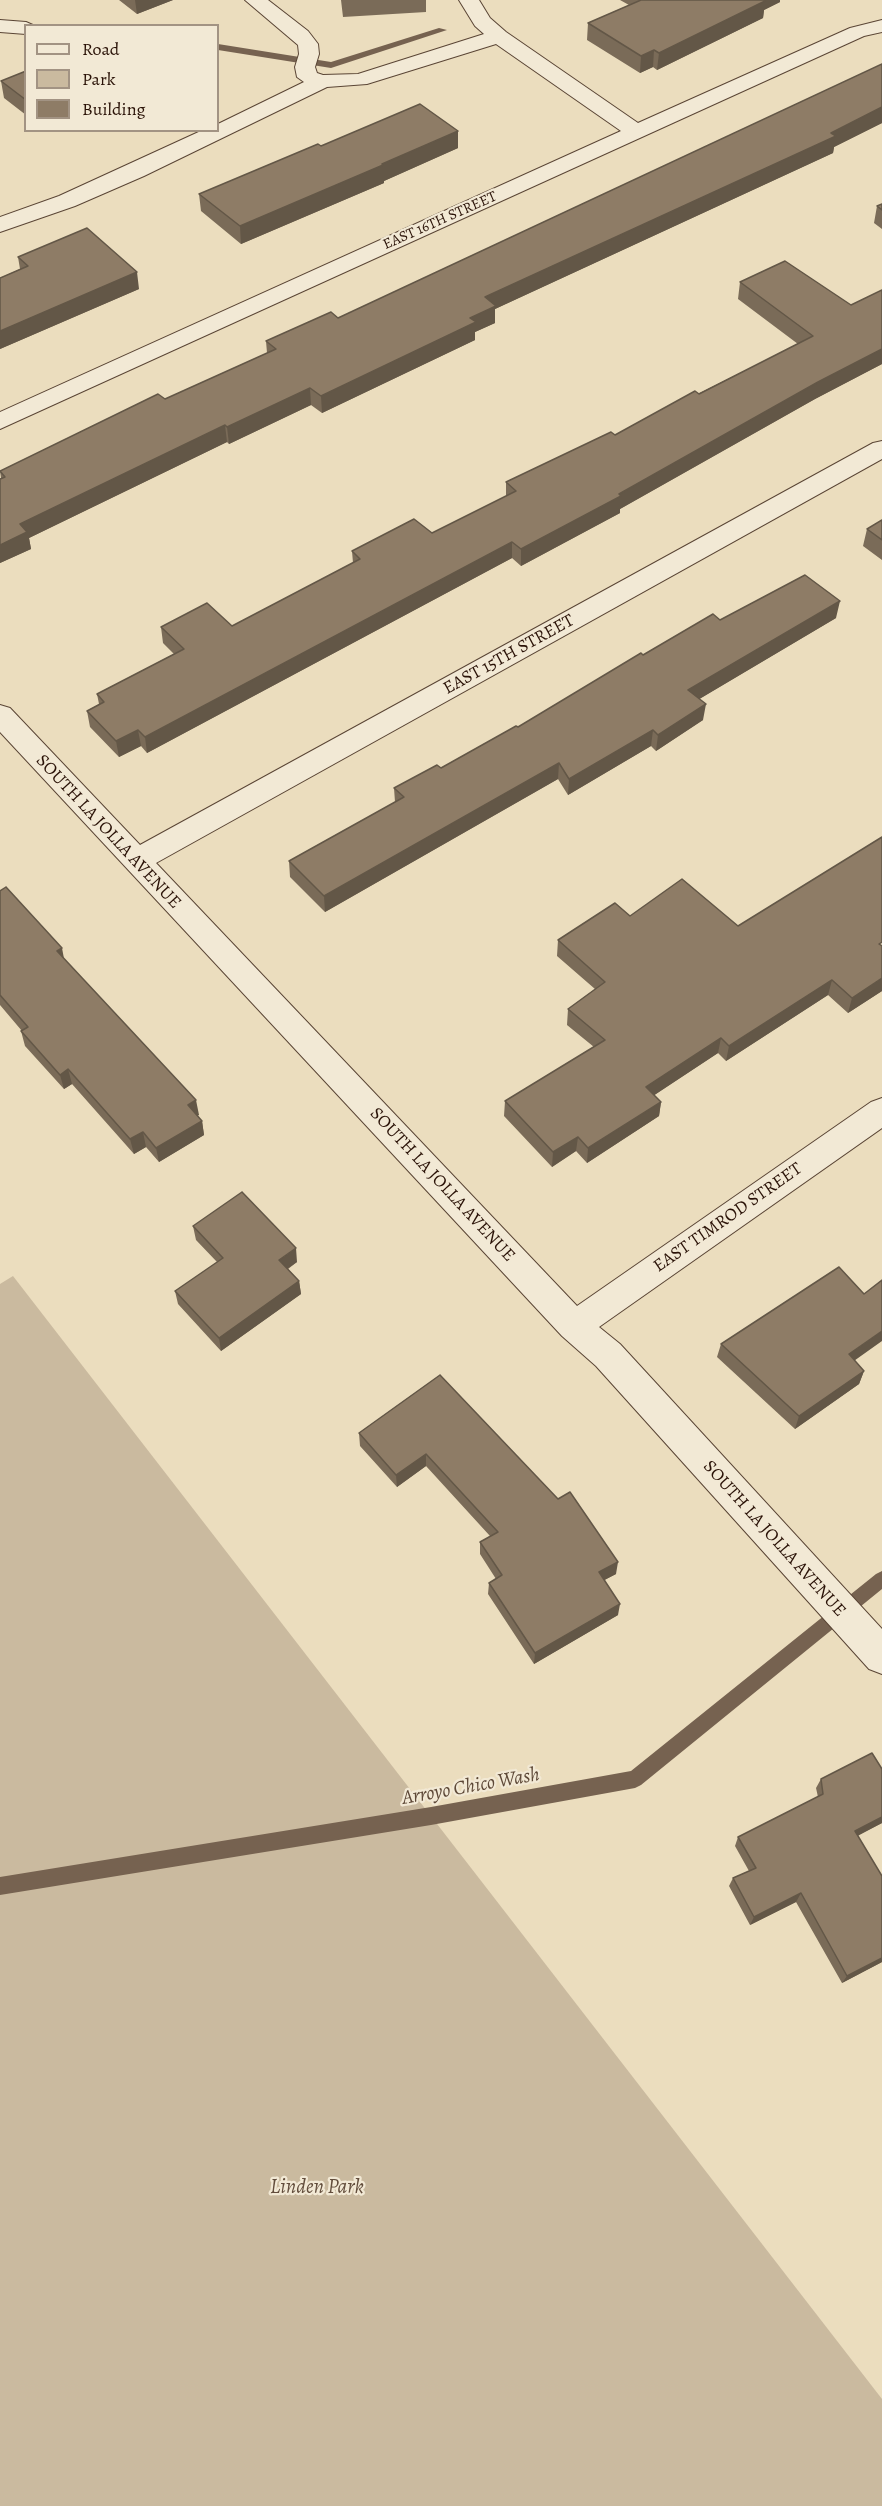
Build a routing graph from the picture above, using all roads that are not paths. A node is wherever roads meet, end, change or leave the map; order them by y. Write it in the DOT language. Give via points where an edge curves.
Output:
graph roads {
  1 [pos="255,0"];
  2 [pos="469,0"];
  3 [pos="0,26"];
  4 [pos="882,26"];
  5 [pos="24,27"];
  6 [pos="499,36"];
  7 [pos="323,81"];
  8 [pos="219,131"];
  9 [pos="217,132"];
  10 [pos="636,132"];
  11 [pos="0,225"];
  12 [pos="0,421"];
  13 [pos="882,449"];
  14 [pos="0,716"];
  15 [pos="135,861"];
  16 [pos="882,1111"];
  17 [pos="574,1326"];
  18 [pos="882,1656"];
  1 -- 7 [label="street" via="301,35 308,44 308,77"];
  2 -- 6 [label="street" via="482,22"];
  3 -- 5 [label="street"];
  4 -- 10 [label="street, EAST 16TH STREET" via="857,32"];
  6 -- 7 [label="street" via="360,80"];
  6 -- 10 [label="street"];
  7 -- 8 [label="street"];
  9 -- 11 [label="street" via="67,201"];
  10 -- 12 [label="street, EAST 16TH STREET"];
  13 -- 15 [label="street, EAST 15TH STREET"];
  14 -- 15 [label="street, SOUTH LA JOLLA AVENUE"];
  15 -- 17 [label="street, SOUTH LA JOLLA AVENUE"];
  16 -- 17 [label="street, EAST TIMROD STREET"];
  17 -- 18 [label="street, SOUTH LA JOLLA AVENUE" via="608,1355"];
}
